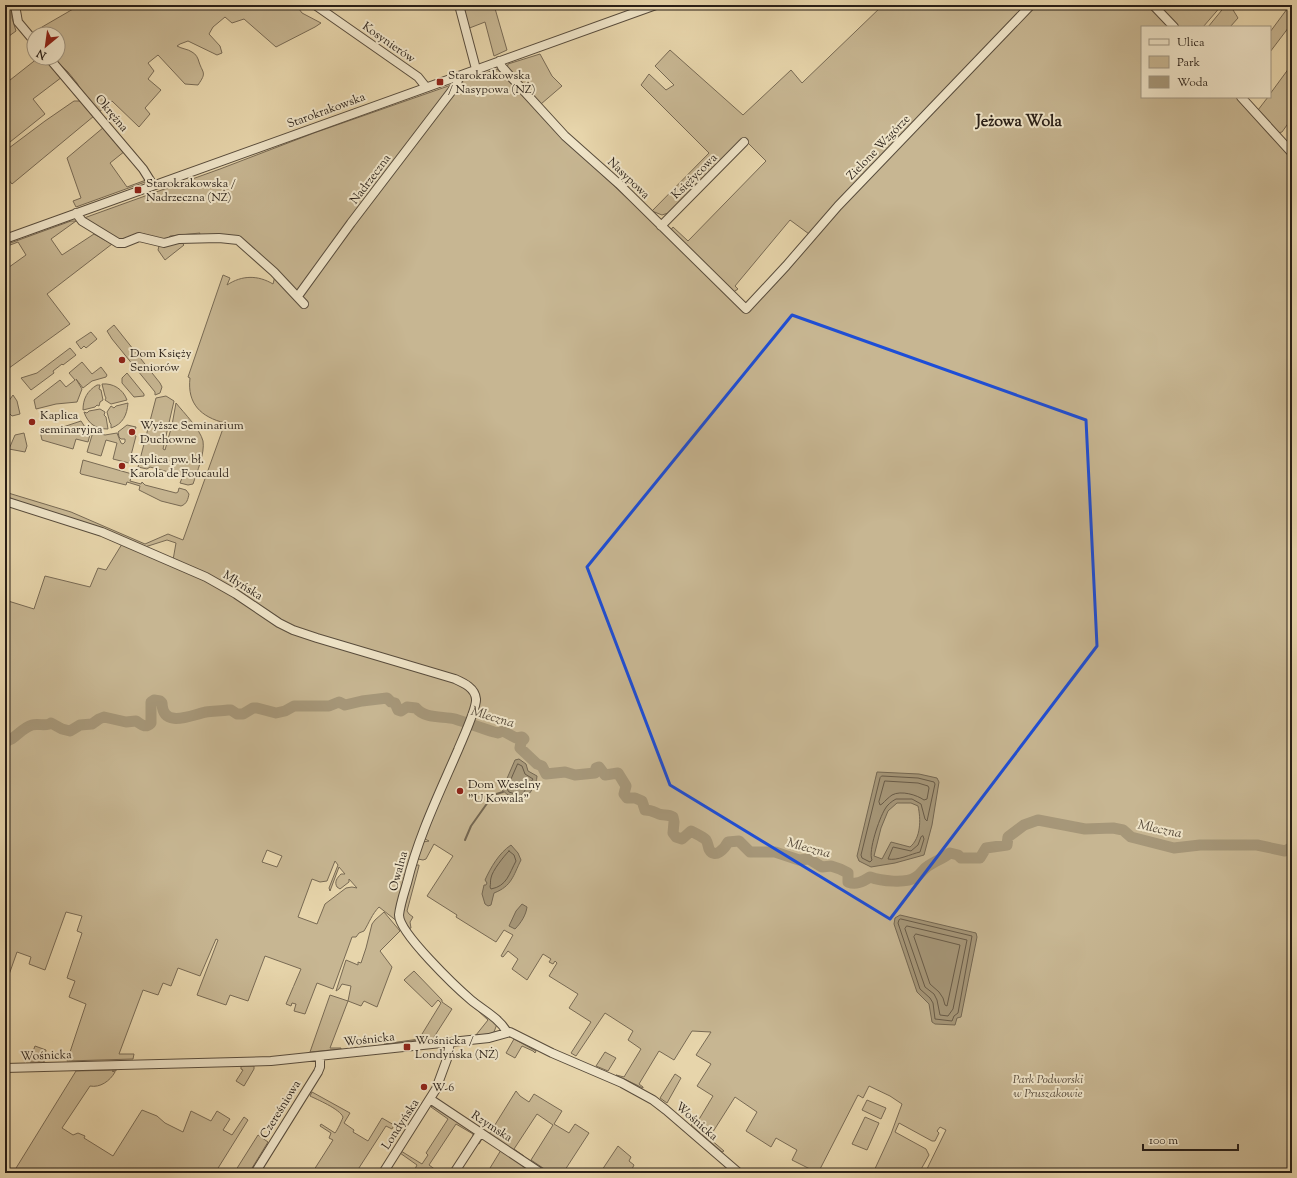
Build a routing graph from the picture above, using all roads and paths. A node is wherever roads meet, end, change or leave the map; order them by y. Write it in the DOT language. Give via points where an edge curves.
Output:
graph roads {
  1 [pos="15,5"];
  2 [pos="315,5"];
  3 [pos="459,5"];
  4 [pos="656,5"];
  5 [pos="1031,5"];
  6 [pos="1152,5"];
  7 [pos="1173,26"];
  8 [pos="26,32"];
  9 [pos="499,61"];
  10 [pos="56,66"];
  11 [pos="476,69"];
  12 [pos="457,76"];
  13 [pos="426,87"];
  14 [pos="1242,98"];
  15 [pos="744,142"];
  16 [pos="1292,153"];
  17 [pos="153,185"];
  18 [pos="76,213"];
  19 [pos="661,226"];
  20 [pos="5,239"];
  21 [pos="298,296"];
  22 [pos="304,304"];
  23 [pos="746,309"];
  24 [pos="5,501"];
  25 [pos="469,686"];
  26 [pos="507,1032"];
  27 [pos="450,1042"];
  28 [pos="320,1056"];
  29 [pos="5,1068"];
  30 [pos="430,1099"];
  31 [pos="480,1133"];
  32 [pos="255,1173"];
  33 [pos="383,1173"];
  34 [pos="454,1173"];
  35 [pos="542,1173"];
  36 [pos="739,1173"];
  1 -- 8 [label="street" via="18,22"];
  2 -- 13 [label="street, Kosynierów" via="418,77"];
  3 -- 11 [label="street"];
  4 -- 9 [label="street, Starokrakowska"];
  5 -- 23 [label="street, Zielone Wzgórze" via="838,206"];
  6 -- 7 [label="street"];
  9 -- 11 [label="street, Starokrakowska"];
  9 -- 19 [label="street, Nasypowa" via="565,136"];
  10 -- 17 [label="street, Okrężna" via="143,169"];
  11 -- 12 [label="street, Starokrakowska"];
  12 -- 13 [label="street, Starokrakowska"];
  12 -- 21 [label="street, Nadrzeczna" via="457,84"];
  13 -- 17 [label="street, Starokrakowska"];
  14 -- 16 [label="street"];
  15 -- 19 [label="street, Księżycowa"];
  17 -- 18 [label="street, Starokrakowska"];
  18 -- 20 [label="street, Starokrakowska"];
  18 -- 21 [label="street" via="82,221 118,243 139,237 164,243 179,239 238,240"];
  19 -- 23 [label="street, Nasypowa"];
  21 -- 22 [label="street"];
  24 -- 25 [label="street, Młyńska" via="102,532 206,577 293,630 455,679"];
  25 -- 26 [label="street, Owalna" via="476,701 471,718 418,845 402,899 399,920 442,973 502,1024"];
  26 -- 27 [label="street, Wośnicka" via="489,1038"];
  26 -- 36 [label="street, Wośnicka" via="513,1032 552,1054 622,1083 653,1100"];
  27 -- 28 [label="street, Wośnicka"];
  27 -- 30 [label="street, Londyńska" via="442,1076"];
  28 -- 29 [label="street, Wośnicka" via="271,1061"];
  28 -- 32 [label="street, Czereśniowa" via="318,1072"];
  30 -- 31 [label="street, Rzymska"];
  30 -- 33 [label="street, Londyńska"];
  31 -- 34 [label="street"];
  31 -- 35 [label="street, Rzymska"];
}
